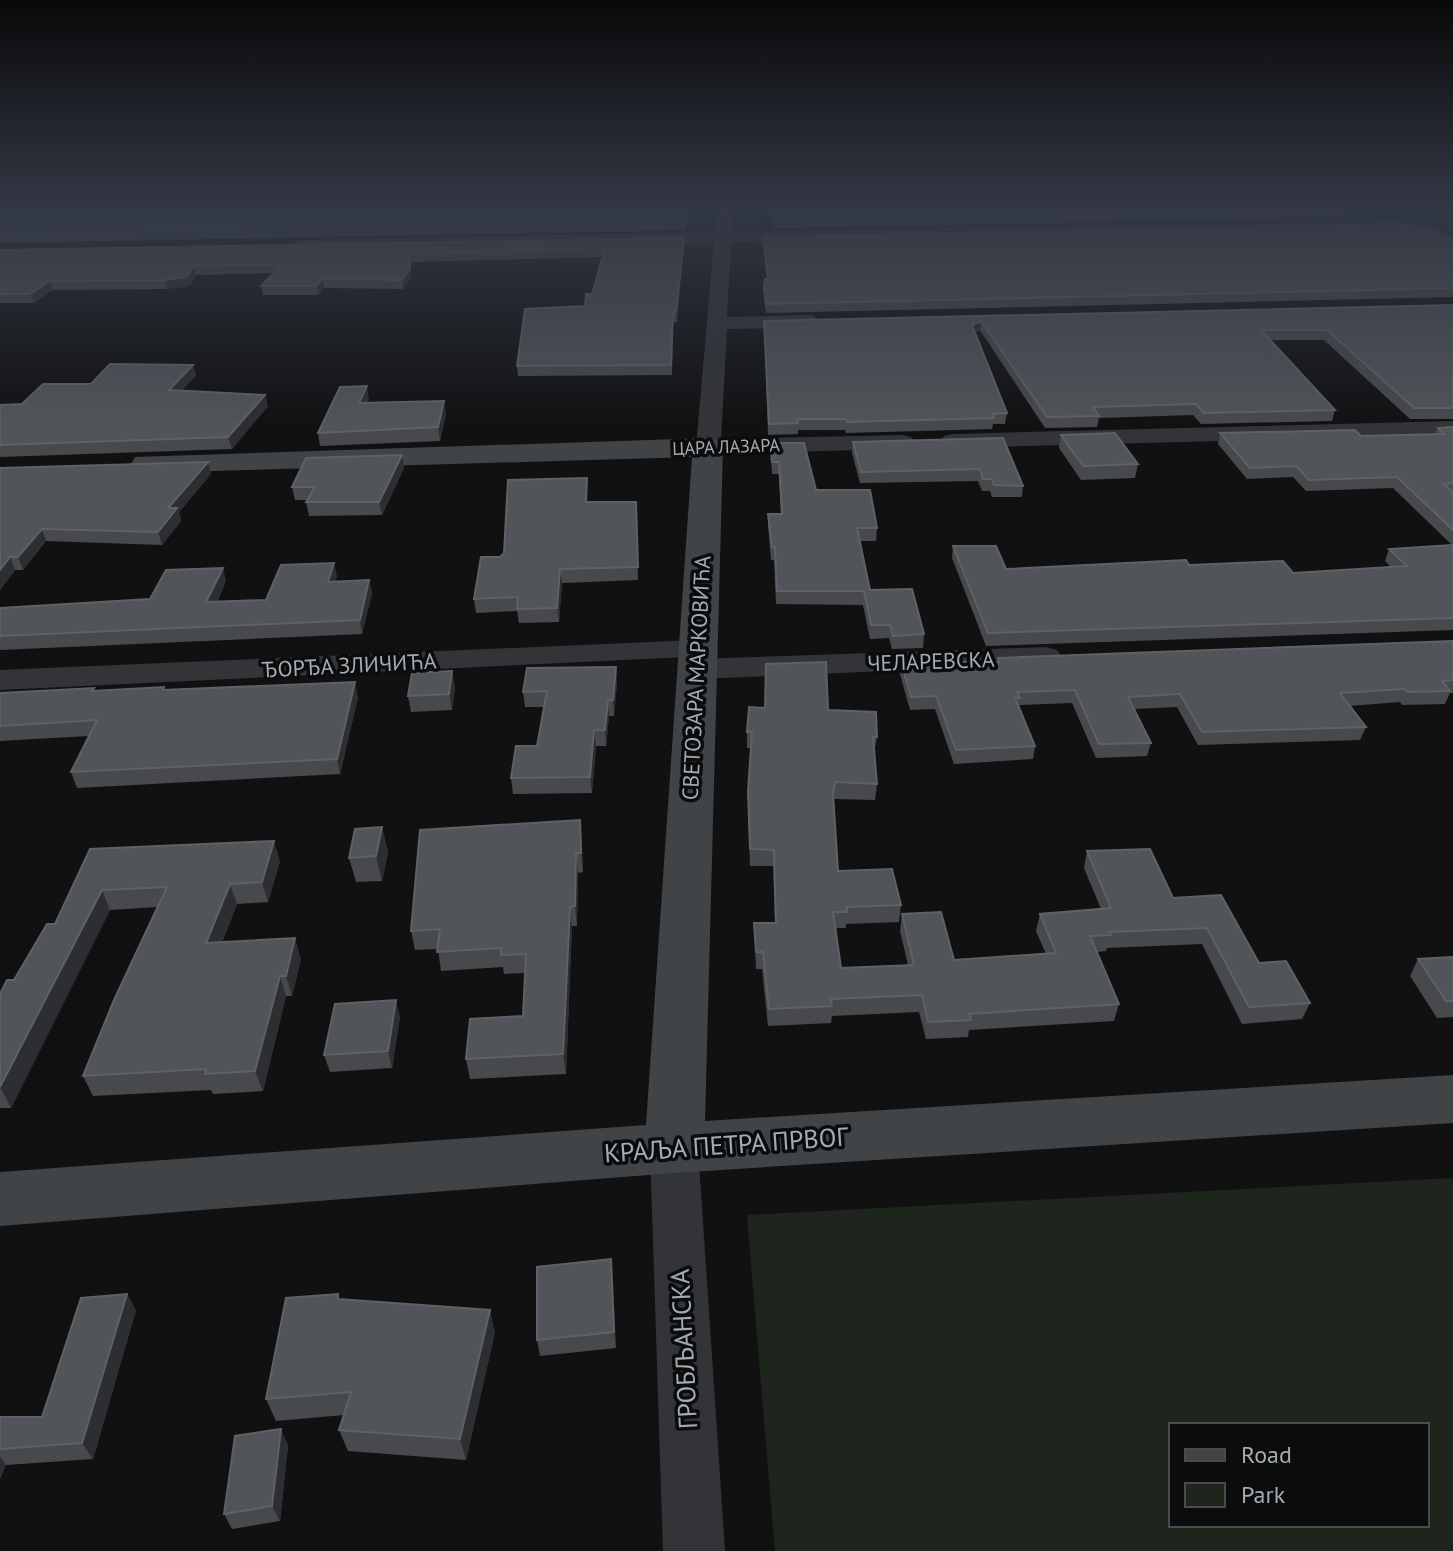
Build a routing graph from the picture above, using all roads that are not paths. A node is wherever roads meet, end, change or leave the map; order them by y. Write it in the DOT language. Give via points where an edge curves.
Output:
graph roads {
  1 [pos="720,280"];
  2 [pos="838,320"];
  3 [pos="718,323"];
  4 [pos="1453,428"];
  5 [pos="708,447"];
  6 [pos="111,465"];
  7 [pos="1074,656"];
  8 [pos="696,659"];
  9 [pos="0,680"];
  10 [pos="1453,1099"];
  11 [pos="674,1148"];
  12 [pos="0,1199"];
  13 [pos="694,1551"];
  1 -- 3 [label="street, СВЕТОЗАРА МАРКОВИЋА"];
  2 -- 3 [label="street"];
  3 -- 5 [label="street, СВЕТОЗАРА МАРКОВИЋА"];
  4 -- 5 [label="street, ЦАРА ЛАЗАРА"];
  5 -- 6 [label="street, ЦАРА ЛАЗАРА"];
  5 -- 8 [label="street, СВЕТОЗАРА МАРКОВИЋА"];
  7 -- 8 [label="street, ЧЕЛАРЕВСКА"];
  8 -- 9 [label="street, ЂОРЂА ЗЛИЧИЋА"];
  8 -- 11 [label="street, СВЕТОЗАРА МАРКОВИЋА"];
  10 -- 11 [label="street, КРАЉА ПЕТРА ПРВОГ"];
  11 -- 12 [label="street, КРАЉА ПЕТРА ПРВОГ"];
  11 -- 13 [label="street, ГРОБЉАНСКА"];
}
